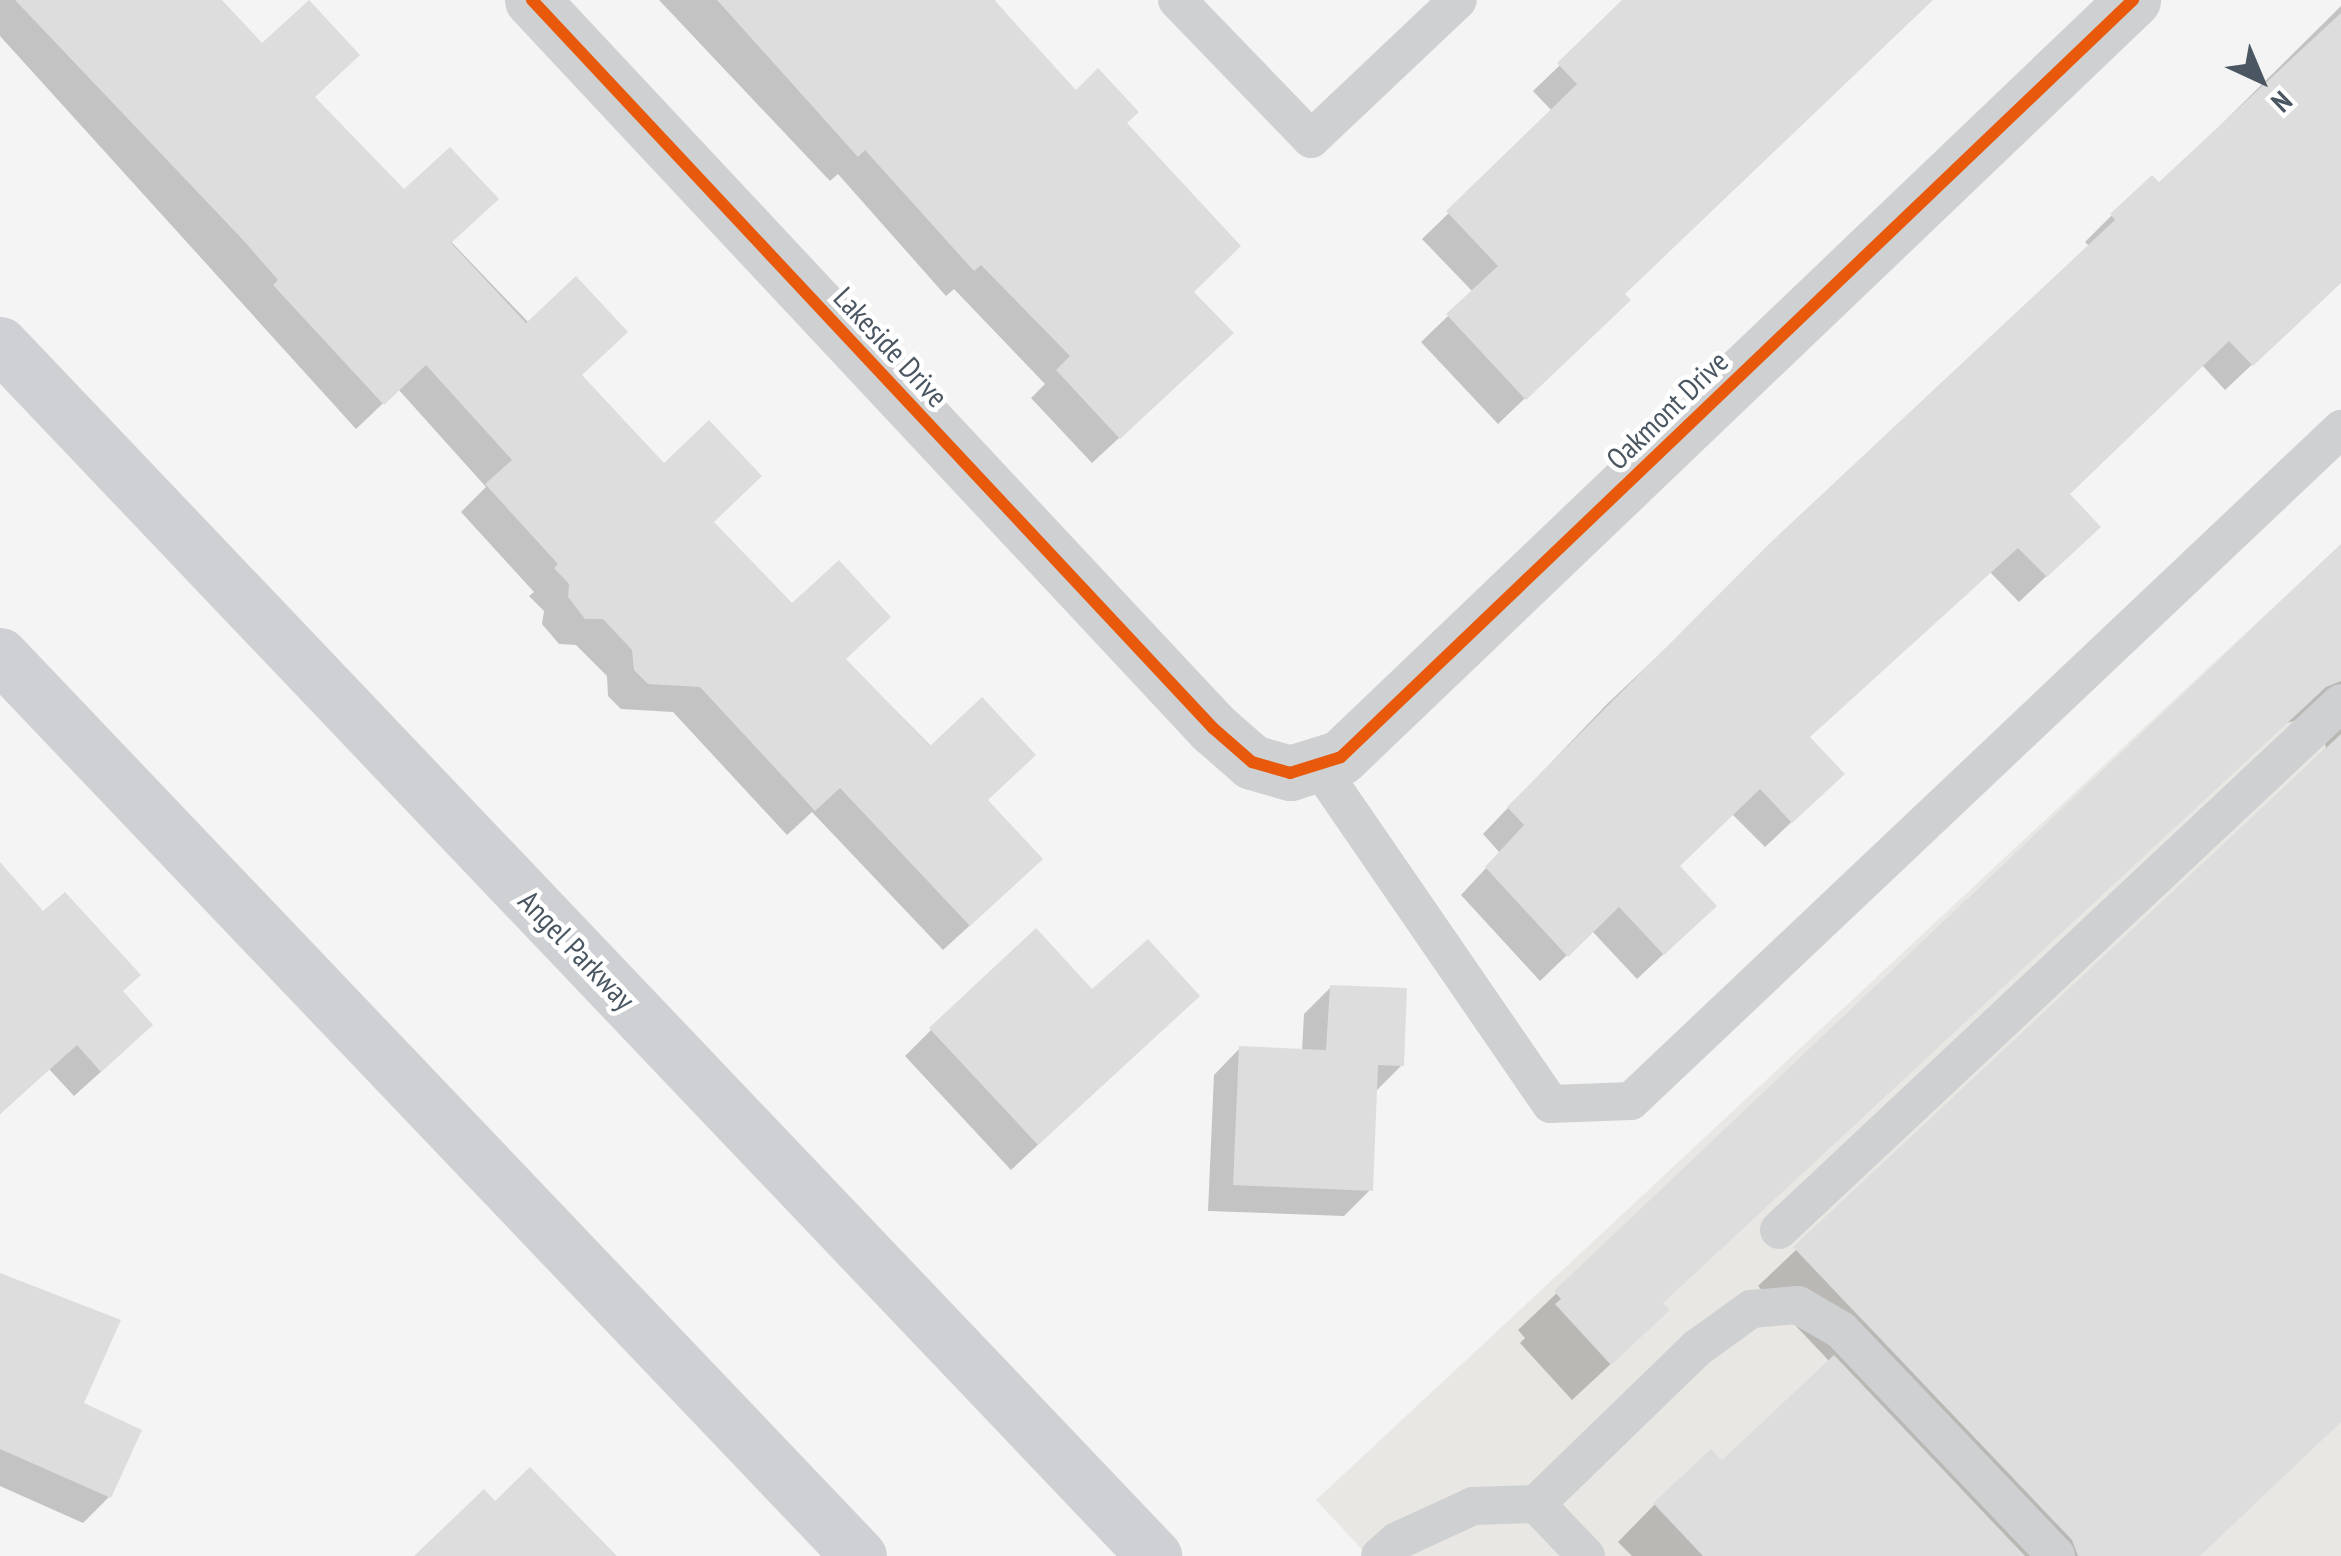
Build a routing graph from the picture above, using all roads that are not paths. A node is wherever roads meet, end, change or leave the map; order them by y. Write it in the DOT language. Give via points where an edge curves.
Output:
graph roads {
  1 [pos="532,0"];
  2 [pos="1177,0"];
  3 [pos="1458,0"];
  4 [pos="2133,0"];
  5 [pos="0,344"];
  6 [pos="2341,429"];
  7 [pos="0,656"];
  8 [pos="2341,703"];
  9 [pos="1319,767"];
  10 [pos="1779,1230"];
  11 [pos="1536,1504"];
  12 [pos="859,1556"];
  13 [pos="1154,1556"];
  14 [pos="1380,1556"];
  15 [pos="1586,1556"];
  16 [pos="2056,1556"];
  1 -- 9 [label="street, Lakeside Drive" via="1212,728 1252,762 1290,772"];
  2 -- 3 [label="lane" via="1311,139"];
  4 -- 9 [label="street, Oakmont Drive" via="1342,757"];
  5 -- 13 [label="main road, Angel Parkway"];
  6 -- 9 [label="lane" via="1630,1102 1550,1104"];
  7 -- 12 [label="main road"];
  8 -- 10 [label="lane"];
  11 -- 14 [label="lane" via="1473,1506 1397,1540"];
  11 -- 15 [label="lane"];
  11 -- 16 [label="lane" via="1697,1348 1752,1309 1798,1305 1840,1330"];
}
